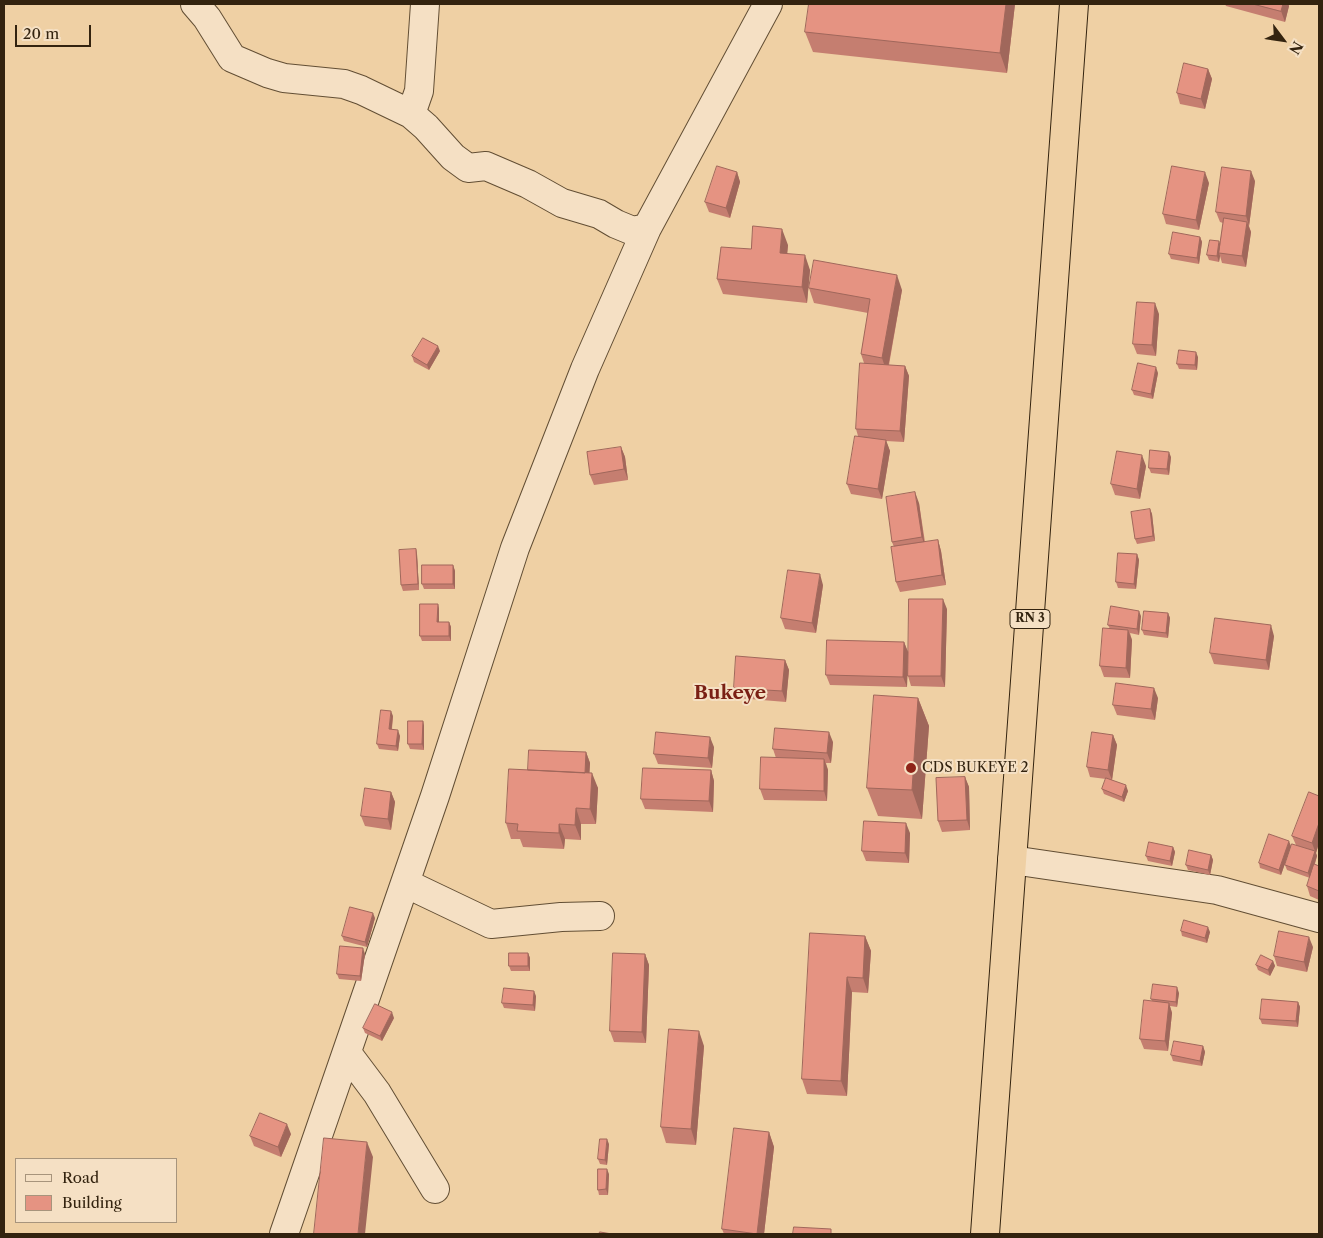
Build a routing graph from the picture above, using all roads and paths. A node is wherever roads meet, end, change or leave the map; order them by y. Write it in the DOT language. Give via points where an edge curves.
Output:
graph roads {
  1 [pos="195,4"];
  2 [pos="425,4"];
  3 [pos="768,4"];
  4 [pos="1074,4"];
  5 [pos="411,114"];
  6 [pos="648,228"];
  7 [pos="1012,860"];
  8 [pos="405,883"];
  9 [pos="600,916"];
  10 [pos="1319,918"];
  11 [pos="347,1053"];
  12 [pos="435,1189"];
  13 [pos="284,1234"];
  14 [pos="985,1234"];
  1 -- 5 [label="street" via="232,58 284,78 344,84"];
  2 -- 5 [label="street" via="419,91"];
  3 -- 6 [label="street"];
  4 -- 7 [label="highway, RN 3"];
  5 -- 6 [label="street" via="468,168 486,166 562,203 599,214 633,231"];
  6 -- 8 [label="street" via="585,369 514,548"];
  7 -- 10 [label="street" via="1217,890"];
  7 -- 14 [label="highway, RN 3"];
  8 -- 9 [label="street" via="491,924"];
  8 -- 11 [label="street"];
  11 -- 12 [label="street" via="377,1093"];
  11 -- 13 [label="street"];
}
